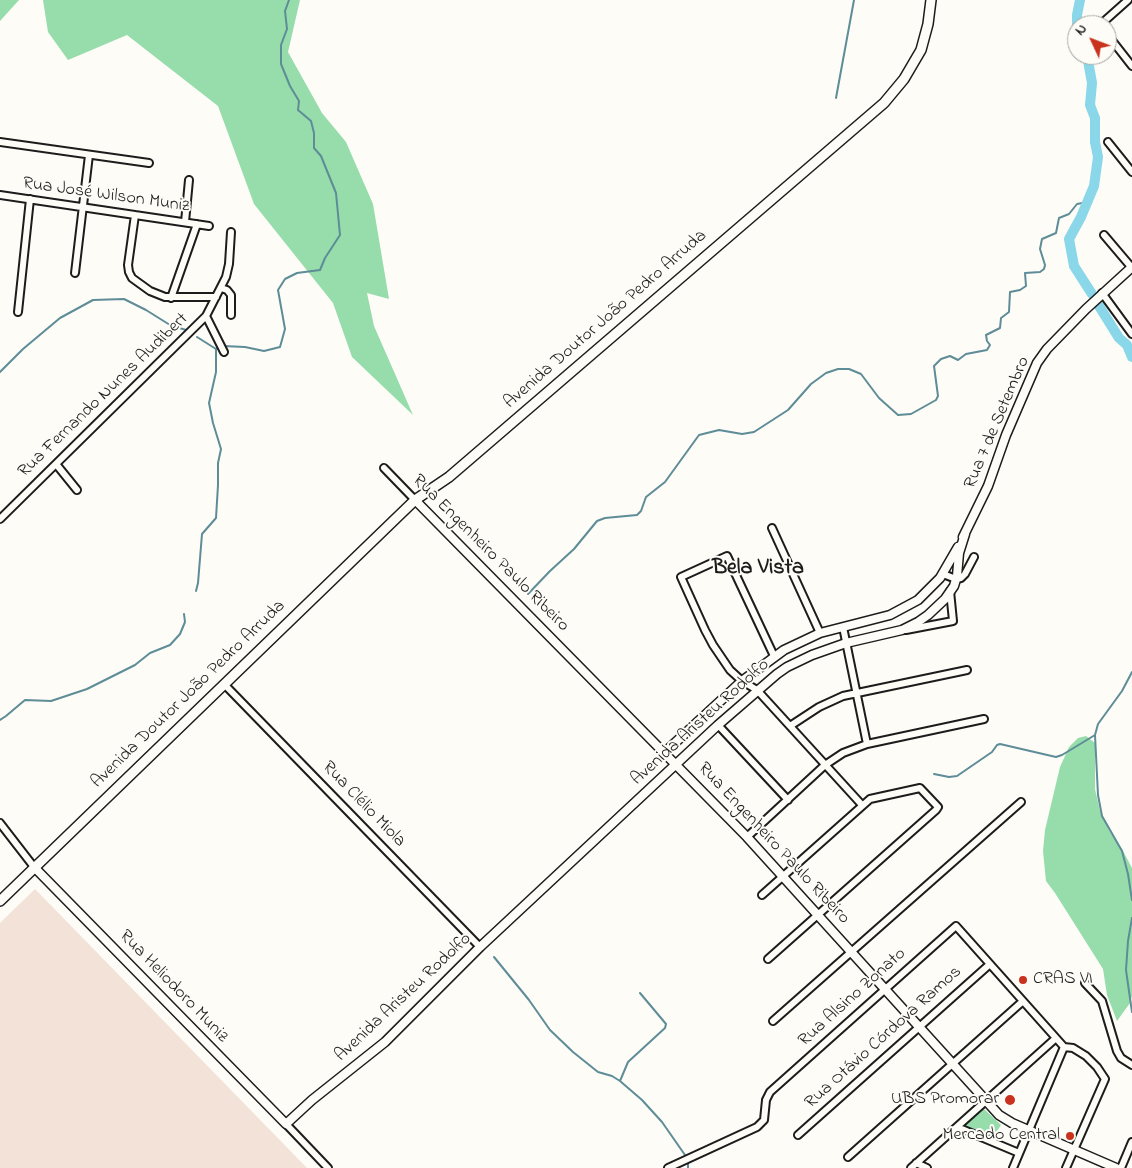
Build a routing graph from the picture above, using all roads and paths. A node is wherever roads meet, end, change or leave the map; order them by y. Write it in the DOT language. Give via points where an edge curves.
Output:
graph roads {
  1 [pos="931,0"];
  2 [pos="1128,0"];
  3 [pos="1111,15"];
  4 [pos="1117,47"];
  5 [pos="1132,66"];
  6 [pos="0,142"];
  7 [pos="1108,142"];
  8 [pos="89,154"];
  9 [pos="149,163"];
  10 [pos="1132,172"];
  11 [pos="189,180"];
  12 [pos="0,195"];
  13 [pos="30,199"];
  14 [pos="83,207"];
  15 [pos="135,215"];
  16 [pos="185,222"];
  17 [pos="197,224"];
  18 [pos="209,226"];
  19 [pos="231,232"];
  20 [pos="1104,235"];
  21 [pos="1132,267"];
  22 [pos="76,273"];
  23 [pos="221,288"];
  24 [pos="1102,293"];
  25 [pos="216,297"];
  26 [pos="171,298"];
  27 [pos="18,312"];
  28 [pos="232,315"];
  29 [pos="206,316"];
  30 [pos="1132,334"];
  31 [pos="224,352"];
  32 [pos="56,464"];
  33 [pos="384,468"];
  34 [pos="77,490"];
  35 [pos="415,500"];
  36 [pos="0,519"];
  37 [pos="772,528"];
  38 [pos="965,534"];
  39 [pos="974,557"];
  40 [pos="943,574"];
  41 [pos="956,579"];
  42 [pos="950,592"];
  43 [pos="843,627"];
  44 [pos="820,633"];
  45 [pos="892,633"];
  46 [pos="846,643"];
  47 [pos="774,656"];
  48 [pos="967,670"];
  49 [pos="742,681"];
  50 [pos="224,684"];
  51 [pos="757,690"];
  52 [pos="856,692"];
  53 [pos="984,719"];
  54 [pos="718,725"];
  55 [pos="790,726"];
  56 [pos="867,744"];
  57 [pos="665,752"];
  58 [pos="677,764"];
  59 [pos="826,765"];
  60 [pos="788,800"];
  61 [pos="1021,802"];
  62 [pos="862,805"];
  63 [pos="0,823"];
  64 [pos="747,837"];
  65 [pos="34,868"];
  66 [pos="783,875"];
  67 [pos="762,895"];
  68 [pos="0,901"];
  69 [pos="819,914"];
  70 [pos="480,947"];
  71 [pos="852,951"];
  72 [pos="768,959"];
  73 [pos="990,964"];
  74 [pos="1085,982"];
  75 [pos="886,989"];
  76 [pos="1023,1001"];
  77 [pos="773,1021"];
  78 [pos="920,1026"];
  79 [pos="1056,1038"];
  80 [pos="1064,1047"];
  81 [pos="953,1064"];
  82 [pos="1132,1065"];
  83 [pos="986,1100"];
  84 [pos="286,1124"];
  85 [pos="957,1127"];
  86 [pos="1029,1130"];
  87 [pos="798,1135"];
  88 [pos="1132,1142"];
  89 [pos="1074,1150"];
  90 [pos="1019,1153"];
  91 [pos="848,1157"];
  92 [pos="914,1166"];
  93 [pos="328,1168"];
  94 [pos="668,1168"];
  95 [pos="927,1168"];
  96 [pos="1013,1168"];
  97 [pos="1066,1168"];
  98 [pos="1116,1168"];
  99 [pos="1121,1168"];
  1 -- 35 [label="main road, Avenida Doutor João Pedro Arruda" via="923,44 904,79 884,103 429,496"];
  2 -- 3 [label="street"];
  4 -- 5 [label="street"];
  6 -- 8 [label="street"];
  7 -- 10 [label="street"];
  8 -- 9 [label="street"];
  8 -- 14 [label="street"];
  11 -- 16 [label="street"];
  12 -- 13 [label="street, Rua José Wilson Muniz"];
  13 -- 14 [label="street, Rua José Wilson Muniz"];
  13 -- 27 [label="street"];
  14 -- 15 [label="street, Rua José Wilson Muniz"];
  14 -- 22 [label="street"];
  15 -- 16 [label="street, Rua José Wilson Muniz"];
  15 -- 26 [label="street" via="129,272 139,285"];
  16 -- 17 [label="street, Rua José Wilson Muniz"];
  17 -- 18 [label="street, Rua José Wilson Muniz"];
  17 -- 26 [label="street"];
  19 -- 23 [label="street" via="229,264"];
  20 -- 21 [label="street"];
  21 -- 24 [label="street, Rua 7 de Setembro"];
  23 -- 25 [label="street"];
  23 -- 28 [label="street" via="232,295"];
  24 -- 30 [label="street"];
  24 -- 38 [label="street, Rua 7 de Setembro" via="1037,363 988,486"];
  25 -- 26 [label="street"];
  25 -- 29 [label="street"];
  29 -- 31 [label="street"];
  29 -- 32 [label="street, Rua Fernando Nunes Audibert"];
  32 -- 34 [label="street"];
  32 -- 36 [label="street, Rua Fernando Nunes Audibert"];
  33 -- 35 [label="street, Rua Engenheiro Paulo Ribeiro"];
  35 -- 50 [label="main road, Avenida Doutor João Pedro Arruda" via="415,506 401,513"];
  35 -- 57 [label="street, Rua Engenheiro Paulo Ribeiro"];
  37 -- 44 [label="street"];
  38 -- 40 [label="street, Avenida Aristeu Rodolfo"];
  38 -- 41 [label="street, Avenida Aristeu Rodolfo"];
  39 -- 41 [label="street" via="965,574"];
  40 -- 41 [label="street"];
  40 -- 43 [label="street, Avenida Aristeu Rodolfo" via="926,593 899,611"];
  41 -- 42 [label="street, Avenida Aristeu Rodolfo"];
  42 -- 45 [label="street, Avenida Aristeu Rodolfo" via="923,619"];
  42 -- 45 [label="street" via="953,621"];
  43 -- 44 [label="street, Avenida Aristeu Rodolfo"];
  43 -- 46 [label="street"];
  44 -- 47 [label="street, Avenida Aristeu Rodolfo"];
  45 -- 46 [label="street, Avenida Aristeu Rodolfo"];
  46 -- 51 [label="street, Avenida Aristeu Rodolfo" via="800,660"];
  46 -- 52 [label="street"];
  47 -- 49 [label="street, Avenida Aristeu Rodolfo"];
  47 -- 49 [label="street" via="727,556 681,577 713,645"];
  48 -- 52 [label="street"];
  49 -- 51 [label="street"];
  49 -- 57 [label="street, Avenida Aristeu Rodolfo"];
  50 -- 65 [label="main road, Avenida Doutor João Pedro Arruda"];
  50 -- 70 [label="street, Rua Clélio Miola"];
  51 -- 54 [label="street, Avenida Aristeu Rodolfo"];
  51 -- 55 [label="street"];
  52 -- 55 [label="street" via="830,701"];
  52 -- 56 [label="street"];
  53 -- 56 [label="street"];
  54 -- 58 [label="street, Avenida Aristeu Rodolfo"];
  54 -- 60 [label="street"];
  55 -- 59 [label="street"];
  56 -- 59 [label="street" via="843,753"];
  57 -- 58 [label="street, Rua Engenheiro Paulo Ribeiro"];
  58 -- 64 [label="street, Rua Engenheiro Paulo Ribeiro"];
  58 -- 70 [label="street, Avenida Aristeu Rodolfo"];
  59 -- 60 [label="street"];
  59 -- 62 [label="street"];
  60 -- 64 [label="street"];
  61 -- 71 [label="street"];
  62 -- 66 [label="street"];
  62 -- 69 [label="street" via="876,797 920,788 938,808"];
  63 -- 65 [label="street, Rua Heliodoro Muniz"];
  64 -- 66 [label="street, Rua Engenheiro Paulo Ribeiro"];
  65 -- 68 [label="main road, Avenida Doutor João Pedro Arruda"];
  65 -- 84 [label="street, Rua Heliodoro Muniz"];
  66 -- 67 [label="street"];
  66 -- 69 [label="street, Rua Engenheiro Paulo Ribeiro"];
  69 -- 71 [label="street, Rua Engenheiro Paulo Ribeiro"];
  69 -- 72 [label="street"];
  70 -- 84 [label="street, Avenida Aristeu Rodolfo" via="385,1042"];
  71 -- 75 [label="street, Rua Engenheiro Paulo Ribeiro"];
  71 -- 77 [label="street"];
  73 -- 75 [label="street, Rua Alsino Zonato" via="956,926"];
  73 -- 76 [label="street"];
  73 -- 78 [label="street, Rua Otávio Córdova Ramos"];
  74 -- 82 [label="street" via="1102,1002 1117,1051"];
  75 -- 78 [label="street, Rua Engenheiro Paulo Ribeiro"];
  75 -- 94 [label="street, Rua Alsino Zonato" via="770,1092 764,1120 757,1127"];
  76 -- 79 [label="street"];
  76 -- 81 [label="street"];
  78 -- 81 [label="street, Rua Engenheiro Paulo Ribeiro"];
  78 -- 87 [label="street, Rua Otávio Córdova Ramos"];
  79 -- 80 [label="street"];
  79 -- 83 [label="street"];
  80 -- 86 [label="street"];
  80 -- 89 [label="street" via="1074,1048 1086,1056 1105,1079"];
  81 -- 83 [label="street, Rua Engenheiro Paulo Ribeiro"];
  81 -- 91 [label="street"];
  83 -- 85 [label="street"];
  83 -- 86 [label="street, Rua Engenheiro Paulo Ribeiro" via="1005,1119"];
  84 -- 93 [label="street, Rua Heliodoro Muniz"];
  85 -- 90 [label="street"];
  85 -- 92 [label="street"];
  86 -- 89 [label="street, Rua Engenheiro Paulo Ribeiro"];
  86 -- 90 [label="street"];
  88 -- 99 [label="street"];
  89 -- 97 [label="street"];
  89 -- 98 [label="street, Rua Engenheiro Paulo Ribeiro"];
  90 -- 96 [label="street"];
  92 -- 95 [label="street"];
}
